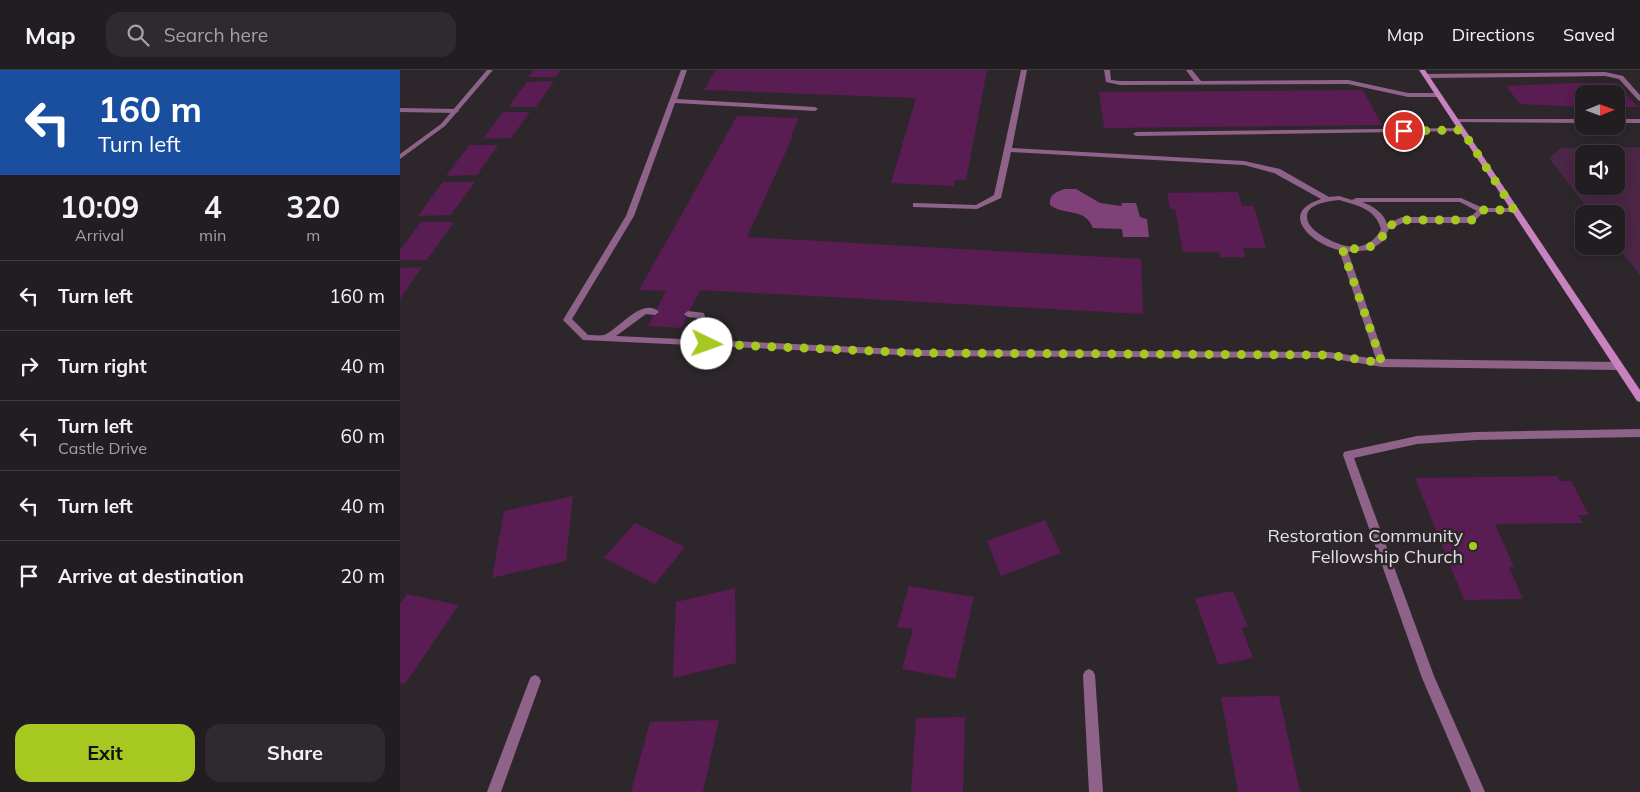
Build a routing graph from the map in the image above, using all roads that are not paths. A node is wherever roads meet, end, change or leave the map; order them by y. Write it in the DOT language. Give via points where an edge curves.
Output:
graph roads {
  1 [pos="490,70"];
  2 [pos="684,70"];
  3 [pos="1024,70"];
  4 [pos="1107,70"];
  5 [pos="1189,70"];
  6 [pos="1424,73"];
  7 [pos="1199,83"];
  8 [pos="1439,95"];
  9 [pos="1640,99"];
  10 [pos="673,101"];
  11 [pos="815,108"];
  12 [pos="400,110"];
  13 [pos="456,110"];
  14 [pos="1456,121"];
  15 [pos="1575,121"];
  16 [pos="1625,121"];
  17 [pos="1640,121"];
  18 [pos="1462,130"];
  19 [pos="1136,134"];
  20 [pos="1008,150"];
  21 [pos="400,157"];
  22 [pos="1327,199"];
  23 [pos="1350,200"];
  24 [pos="916,205"];
  25 [pos="1482,210"];
  26 [pos="1514,210"];
  27 [pos="1385,228"];
  28 [pos="1342,248"];
  29 [pos="655,312"];
  30 [pos="688,314"];
  31 [pos="605,339"];
  32 [pos="707,344"];
  33 [pos="1382,363"];
  34 [pos="1618,366"];
  35 [pos="1640,398"];
  36 [pos="1640,433"];
  37 [pos="1089,675"];
  38 [pos="535,681"];
  39 [pos="494,792"];
  40 [pos="1096,792"];
  41 [pos="1478,792"];
  1 -- 13 [label="street"];
  2 -- 10 [label="street"];
  3 -- 20 [label="street"];
  4 -- 7 [label="street" via="1108,80 1120,83"];
  5 -- 7 [label="street"];
  6 -- 8 [label="main road"];
  6 -- 9 [label="street" via="1605,74 1621,77"];
  7 -- 8 [label="street" via="1348,82 1408,95"];
  8 -- 14 [label="main road"];
  10 -- 11 [label="street"];
  10 -- 31 [label="street" via="630,216 567,320 586,338"];
  12 -- 13 [label="street"];
  13 -- 21 [label="street" via="443,125"];
  14 -- 15 [label="street"];
  14 -- 18 [label="main road"];
  16 -- 17 [label="street"];
  18 -- 19 [label="street"];
  18 -- 26 [label="main road"];
  20 -- 22 [label="street" via="1244,162 1277,171"];
  20 -- 24 [label="street" via="998,196 976,207"];
  22 -- 23 [label="street"];
  22 -- 28 [label="street" via="1309,206 1304,212 1304,220 1316,237"];
  23 -- 25 [label="street" via="1461,200"];
  23 -- 27 [label="street" via="1373,211 1382,219"];
  25 -- 26 [label="street"];
  25 -- 27 [label="street" via="1472,220 1402,220"];
  26 -- 34 [label="main road"];
  27 -- 28 [label="street" via="1379,243 1369,248"];
  28 -- 33 [label="street"];
  29 -- 31 [label="street" via="644,311"];
  30 -- 32 [label="street" via="701,315"];
  31 -- 32 [label="street"];
  32 -- 33 [label="street" via="921,353 1329,355"];
  33 -- 34 [label="street"];
  34 -- 35 [label="main road"];
  36 -- 41 [label="street" via="1416,440 1348,455 1428,678"];
  37 -- 40 [label="street"];
  38 -- 39 [label="street"];
}
